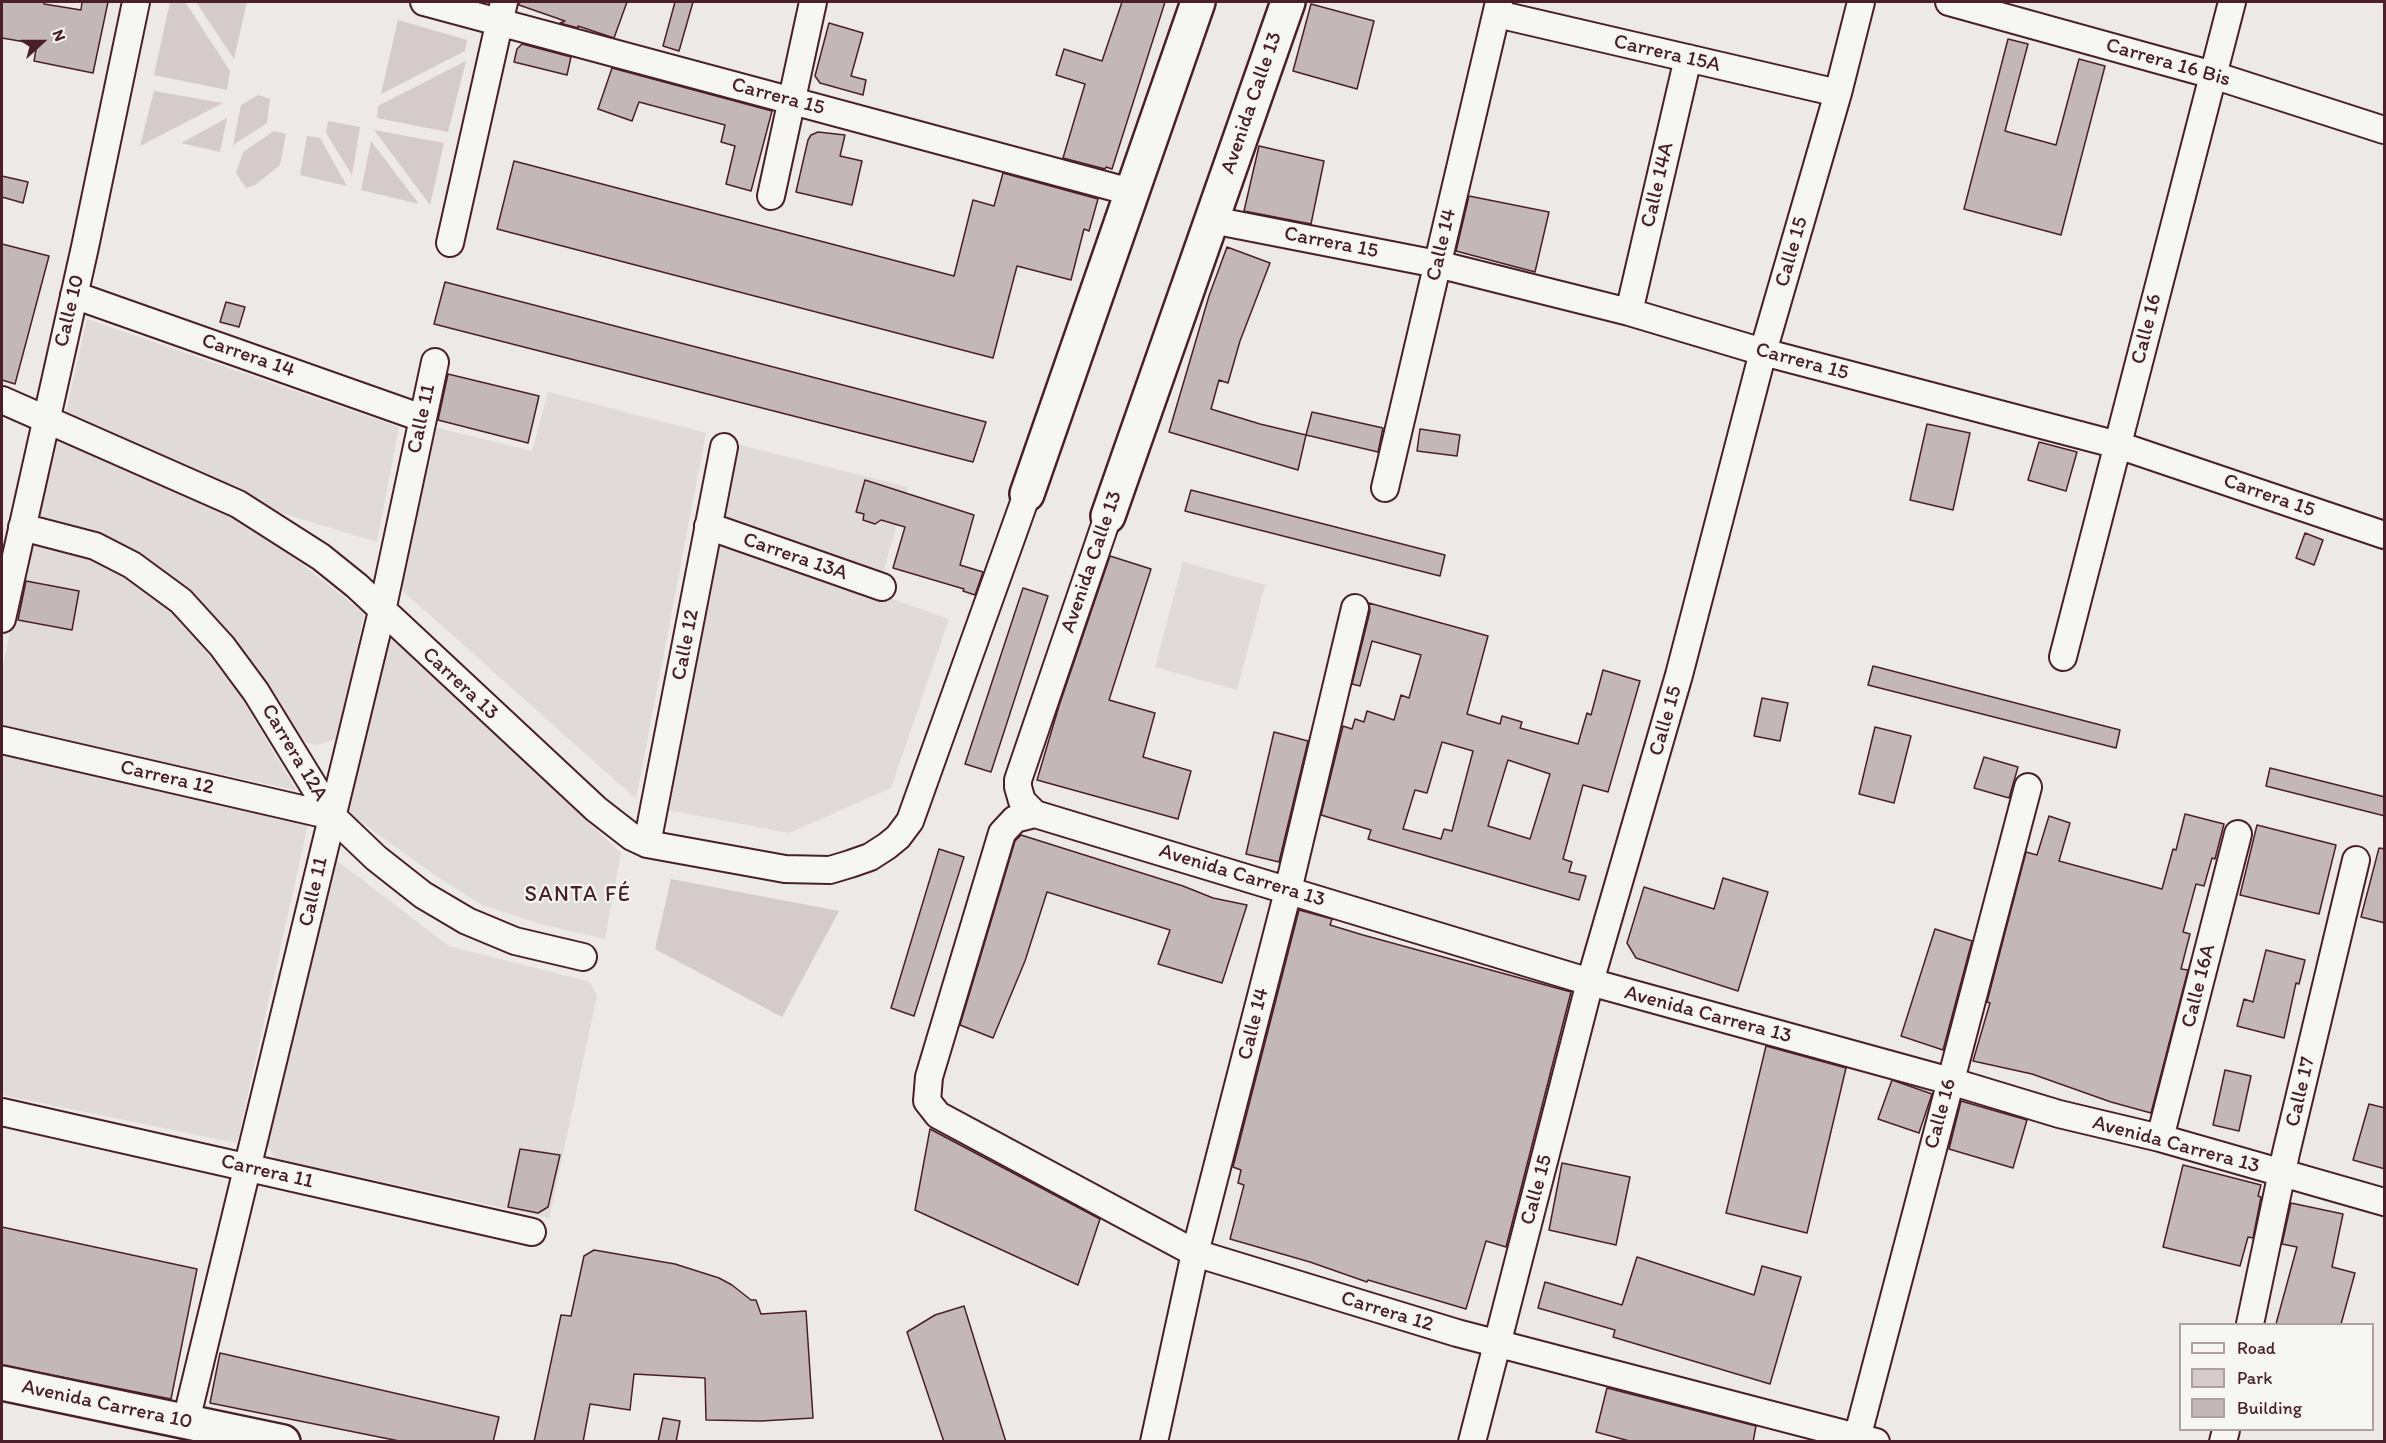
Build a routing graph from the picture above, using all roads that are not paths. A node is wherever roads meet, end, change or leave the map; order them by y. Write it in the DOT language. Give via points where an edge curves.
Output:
graph roads {
  1 [pos="136,2"];
  2 [pos="424,2"];
  3 [pos="813,2"];
  4 [pos="1198,2"];
  5 [pos="1288,2"];
  6 [pos="1861,2"];
  7 [pos="1949,2"];
  8 [pos="2232,2"];
  9 [pos="1498,8"];
  10 [pos="502,12"];
  11 [pos="1688,58"];
  12 [pos="2213,75"];
  13 [pos="1838,93"];
  14 [pos="793,101"];
  15 [pos="2385,130"];
  16 [pos="1131,192"];
  17 [pos="771,196"];
  18 [pos="1212,220"];
  19 [pos="450,243"];
  20 [pos="1437,264"];
  21 [pos="74,295"];
  22 [pos="1629,312"];
  23 [pos="1763,352"];
  24 [pos="435,362"];
  25 [pos="2,400"];
  26 [pos="422,418"];
  27 [pos="46,419"];
  28 [pos="2118,445"];
  29 [pos="724,447"];
  30 [pos="1385,488"];
  31 [pos="1028,494"];
  32 [pos="1108,516"];
  33 [pos="708,526"];
  34 [pos="22,527"];
  35 [pos="2385,535"];
  36 [pos="882,587"];
  37 [pos="1355,608"];
  38 [pos="382,611"];
  39 [pos="2,619"];
  40 [pos="2063,657"];
  41 [pos="2,740"];
  42 [pos="2028,787"];
  43 [pos="1035,814"];
  44 [pos="332,816"];
  45 [pos="2238,834"];
  46 [pos="647,844"];
  47 [pos="2356,860"];
  48 [pos="1288,890"];
  49 [pos="583,957"];
  50 [pos="1590,982"];
  51 [pos="1950,1082"];
  52 [pos="2,1112"];
  53 [pos="2160,1138"];
  54 [pos="248,1167"];
  55 [pos="2282,1173"];
  56 [pos="2385,1202"];
  57 [pos="532,1232"];
  58 [pos="1195,1253"];
  59 [pos="2250,1323"];
  60 [pos="1497,1343"];
  61 [pos="2,1383"];
  62 [pos="186,1421"];
  63 [pos="1863,1440"];
  64 [pos="283,1442"];
  65 [pos="1154,1442"];
  66 [pos="1472,1442"];
  1 -- 21 [label="street, Calle 10"];
  2 -- 10 [label="street, Carrera 15"];
  3 -- 14 [label="street"];
  4 -- 16 [label="main road"];
  5 -- 18 [label="main road, Avenida Calle 13"];
  6 -- 13 [label="street, Calle 15"];
  7 -- 12 [label="street, Carrera 16 Bis"];
  8 -- 12 [label="street, Calle 16"];
  9 -- 11 [label="street, Carrera 15A"];
  9 -- 20 [label="street, Calle 14"];
  10 -- 14 [label="street, Carrera 15"];
  10 -- 19 [label="street"];
  11 -- 13 [label="street, Carrera 15A"];
  11 -- 22 [label="street, Calle 14A"];
  12 -- 15 [label="street, Carrera 16 Bis"];
  12 -- 28 [label="street, Calle 16"];
  13 -- 23 [label="street, Calle 15"];
  14 -- 16 [label="street, Carrera 15"];
  14 -- 17 [label="street"];
  16 -- 31 [label="main road"];
  18 -- 20 [label="street, Carrera 15"];
  18 -- 32 [label="main road, Avenida Calle 13"];
  20 -- 22 [label="street, Carrera 15"];
  20 -- 30 [label="street, Calle 14"];
  21 -- 26 [label="street, Carrera 14"];
  21 -- 27 [label="street, Calle 10"];
  22 -- 23 [label="street, Carrera 15"];
  23 -- 28 [label="street, Carrera 15"];
  23 -- 50 [label="street, Calle 15" via="1679,675"];
  24 -- 26 [label="street, Calle 11"];
  25 -- 27 [label="street, Carrera 13"];
  26 -- 38 [label="street, Calle 11"];
  27 -- 34 [label="street, Calle 10"];
  27 -- 38 [label="street, Carrera 13" via="238,504 321,557"];
  28 -- 35 [label="street, Carrera 15"];
  28 -- 40 [label="street, Calle 16"];
  29 -- 33 [label="street, Calle 12"];
  31 -- 46 [label="street, Carrera 13" via="917,806 898,837 870,857 830,870 785,869"];
  32 -- 43 [label="street, Avenida Calle 13" via="1018,780 1022,801"];
  33 -- 36 [label="street, Carrera 13A"];
  33 -- 46 [label="street, Calle 12"];
  34 -- 39 [label="street, Calle 10"];
  34 -- 44 [label="street, Carrera 12A" via="95,546 132,565 182,601 256,692"];
  37 -- 48 [label="street, Calle 14"];
  38 -- 44 [label="street, Calle 11"];
  38 -- 46 [label="street, Carrera 13" via="596,809"];
  41 -- 44 [label="street, Carrera 12"];
  42 -- 51 [label="street, Calle 16"];
  43 -- 48 [label="street, Avenida Carrera 13"];
  43 -- 58 [label="street, Carrera 12" via="1015,819 1002,833 926,1097 938,1115"];
  44 -- 49 [label="street, Carrera 12A" via="375,858 423,895 467,921 515,941"];
  44 -- 54 [label="street, Calle 11"];
  45 -- 53 [label="street, Calle 16A"];
  47 -- 55 [label="street, Calle 17"];
  48 -- 50 [label="street, Avenida Carrera 13"];
  48 -- 58 [label="street, Calle 14"];
  50 -- 51 [label="street, Avenida Carrera 13"];
  50 -- 60 [label="street, Calle 15"];
  51 -- 53 [label="street, Avenida Carrera 13"];
  51 -- 63 [label="street, Calle 16"];
  52 -- 54 [label="street, Carrera 11"];
  53 -- 55 [label="street, Avenida Carrera 13"];
  54 -- 57 [label="street, Carrera 11"];
  54 -- 62 [label="street, Calle 11"];
  55 -- 56 [label="street, Avenida Carrera 13"];
  55 -- 59 [label="street, Calle 17"];
  58 -- 60 [label="street, Carrera 12"];
  58 -- 65 [label="street, Calle 14"];
  60 -- 63 [label="street, Carrera 12"];
  60 -- 66 [label="street, Calle 15"];
  61 -- 62 [label="main road, Avenida Carrera 10"];
  62 -- 64 [label="main road, Avenida Carrera 10"];
}
